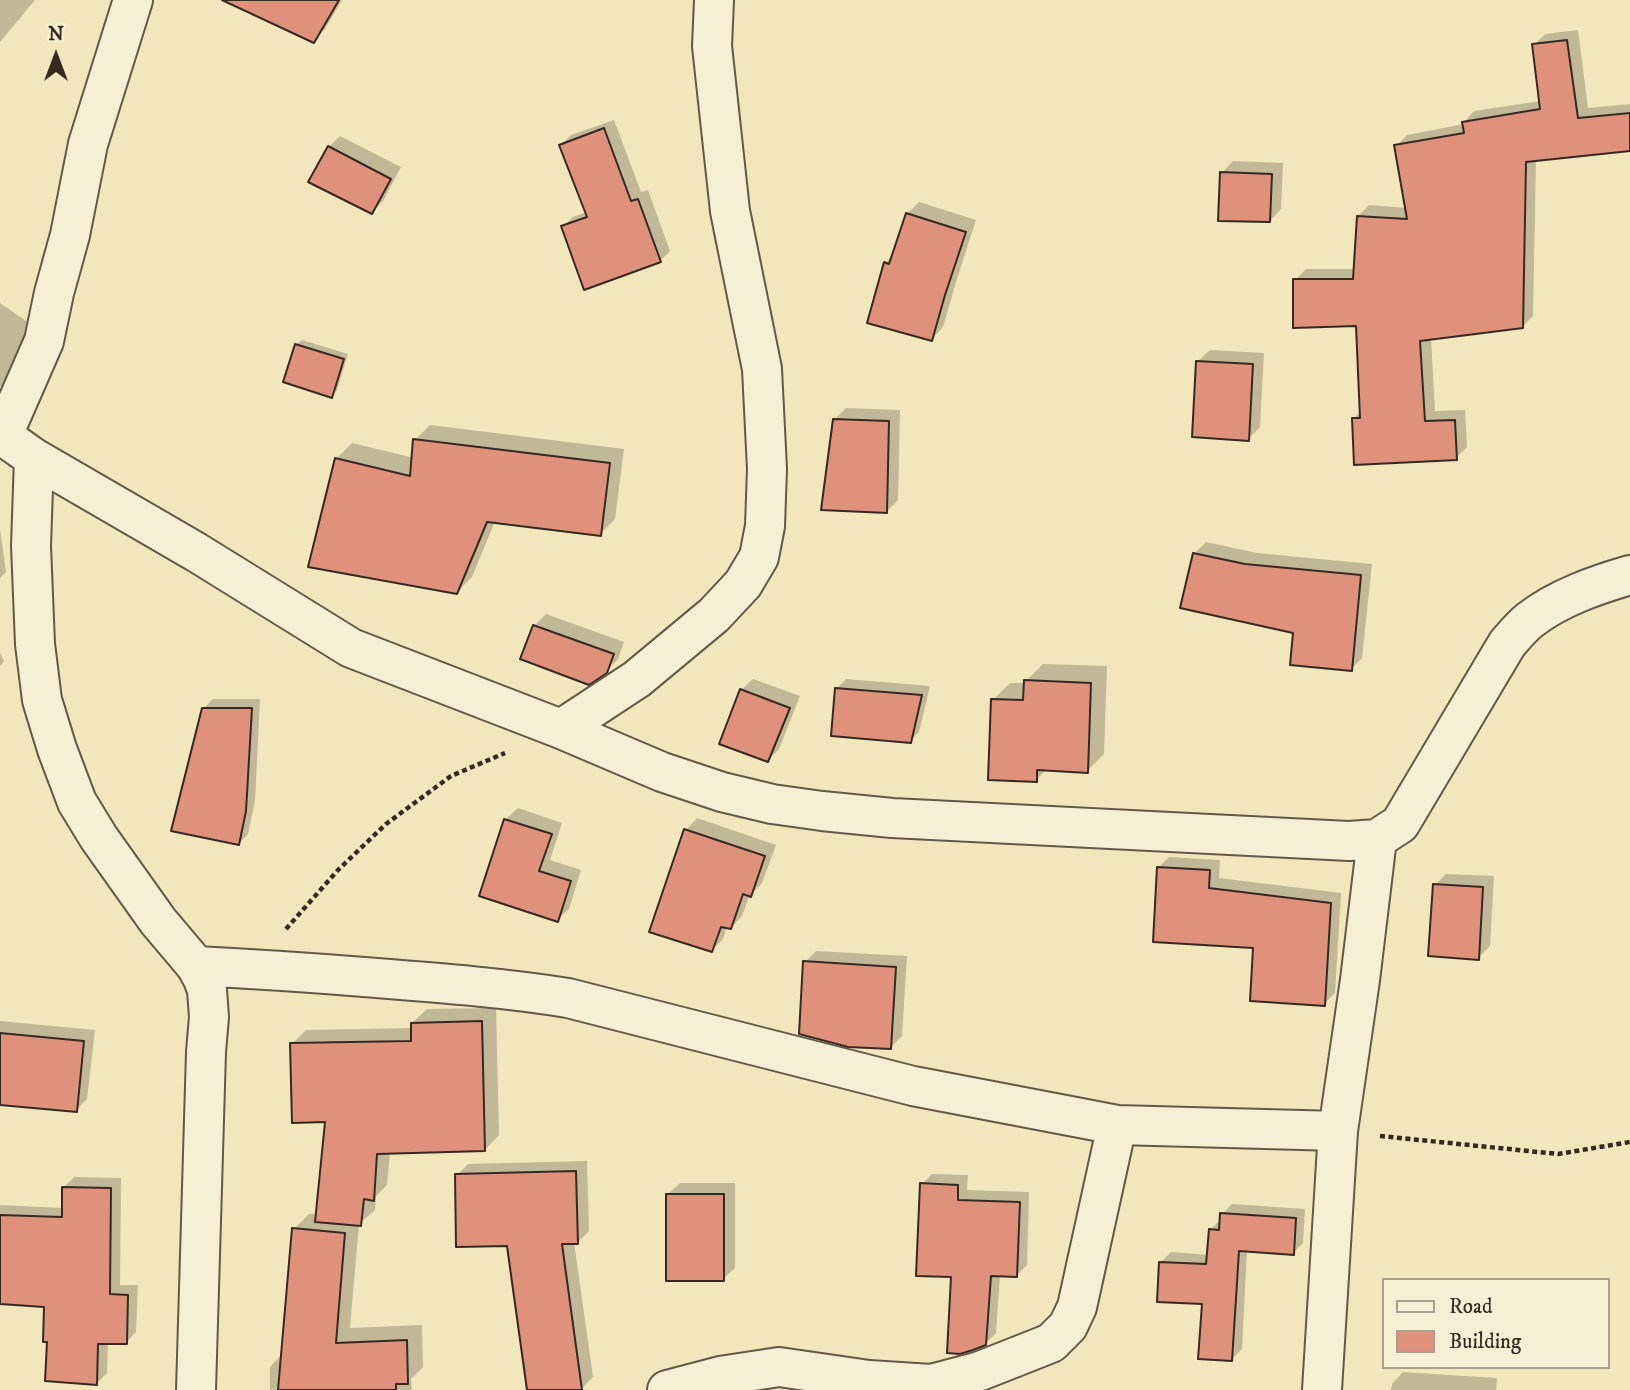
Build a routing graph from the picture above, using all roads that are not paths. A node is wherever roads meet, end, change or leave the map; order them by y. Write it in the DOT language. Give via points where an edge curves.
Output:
graph roads {
  1 [pos="133,0"];
  2 [pos="714,0"];
  3 [pos="1,435"];
  4 [pos="34,458"];
  5 [pos="1630,575"];
  6 [pos="561,729"];
  7 [pos="1377,839"];
  8 [pos="195,967"];
  9 [pos="1117,1125"];
  10 [pos="1338,1131"];
  11 [pos="196,1390"];
  12 [pos="667,1390"];
  13 [pos="1322,1390"];
  1 -- 3 [label="street" via="88,144 44,341"];
  2 -- 6 [label="street" via="712,46 730,211 762,369 767,469 760,557 714,615 637,680"];
  3 -- 4 [label="street"];
  4 -- 6 [label="street" via="352,648"];
  4 -- 8 [label="street" via="35,644 42,700 57,749 77,802 99,838"];
  5 -- 7 [label="street" via="1558,603 1514,636 1400,824"];
  6 -- 7 [label="street" via="722,792 822,811"];
  7 -- 10 [label="street"];
  8 -- 9 [label="street" via="459,984 568,998 913,1086"];
  8 -- 11 [label="street" via="207,990 209,1017"];
  9 -- 10 [label="street"];
  9 -- 12 [label="street" via="1077,1307 1068,1326 1051,1343 980,1371 931,1384 779,1367"];
  10 -- 13 [label="street"];
}
